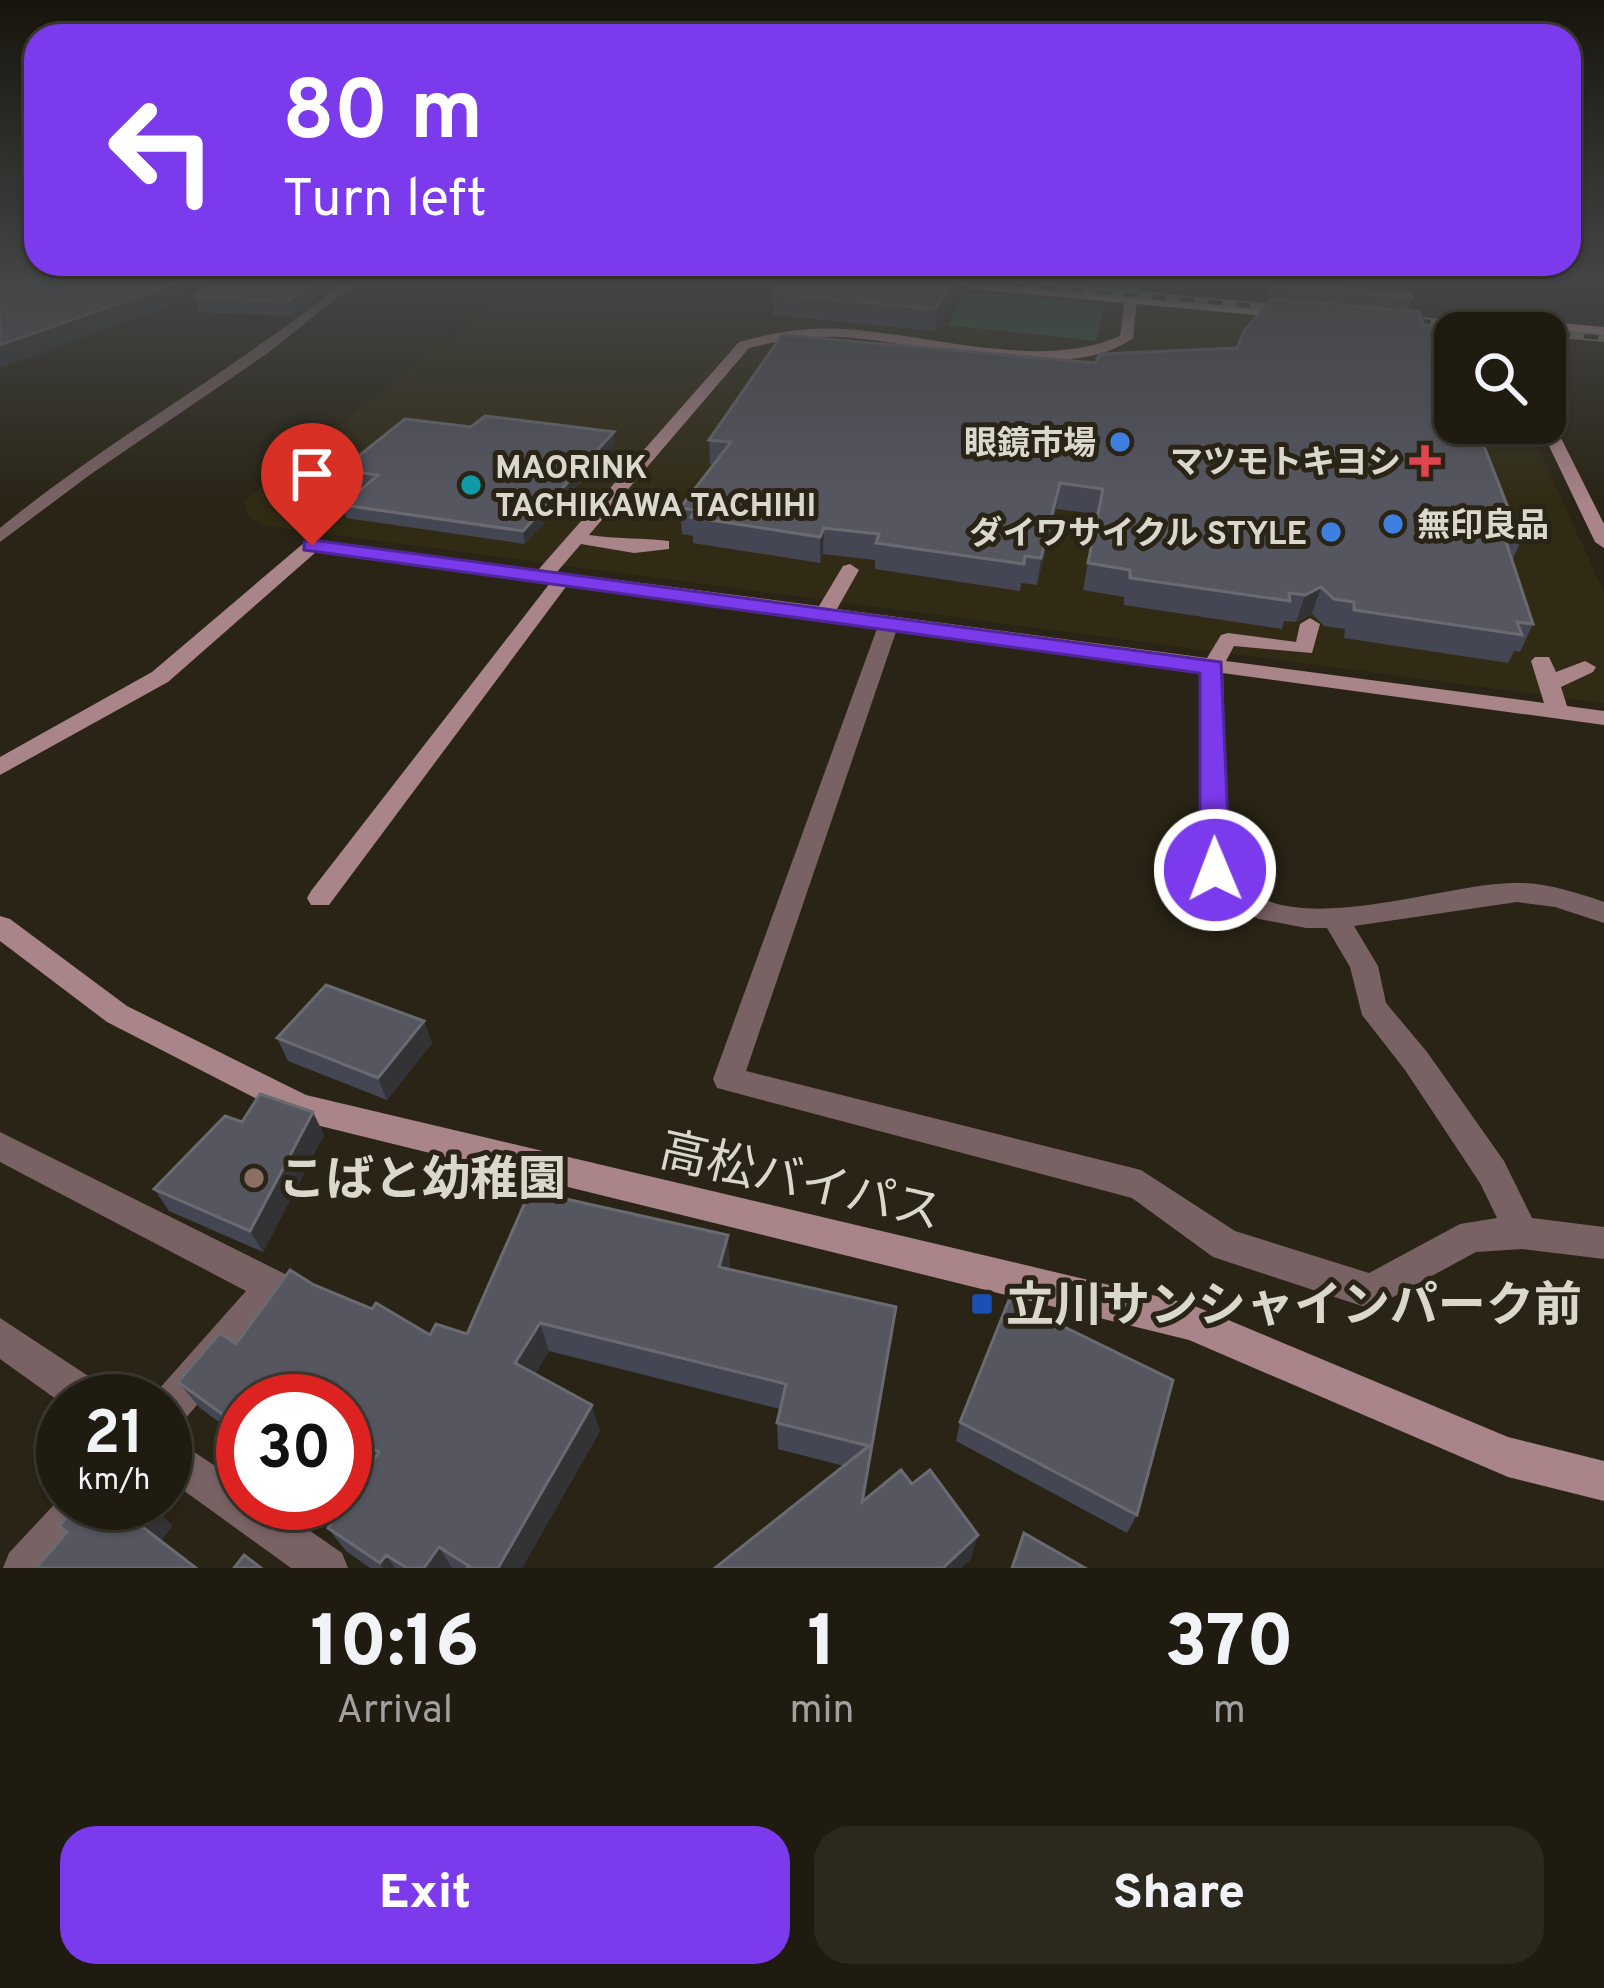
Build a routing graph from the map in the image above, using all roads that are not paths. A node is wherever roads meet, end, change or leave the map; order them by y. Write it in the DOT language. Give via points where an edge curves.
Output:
graph roads {
  1 [pos="250,357"];
  2 [pos="733,357"];
  3 [pos="1556,444"];
  4 [pos="2,532"];
  5 [pos="576,538"];
  6 [pos="1604,542"];
  7 [pos="662,545"];
  8 [pos="850,570"];
  9 [pos="554,577"];
  10 [pos="824,614"];
  11 [pos="889,623"];
  12 [pos="1310,624"];
  13 [pos="1212,667"];
  14 [pos="1585,667"];
  15 [pos="1558,712"];
  16 [pos="1604,718"];
  17 [pos="0,767"];
  18 [pos="320,898"];
  19 [pos="1604,913"];
  20 [pos="1334,917"];
  21 [pos="0,926"];
  22 [pos="0,1146"];
  23 [pos="1522,1233"];
  24 [pos="1604,1243"];
  25 [pos="0,1336"];
  26 [pos="54,1374"];
  27 [pos="192,1381"];
  28 [pos="192,1472"];
  29 [pos="1604,1481"];
  30 [pos="58,1530"];
  31 [pos="24,1568"];
  32 [pos="327,1568"];
  1 -- 4 [label="street"];
  2 -- 5 [label="street"];
  3 -- 6 [label="street"];
  5 -- 7 [label="street"];
  5 -- 9 [label="street"];
  8 -- 10 [label="street"];
  9 -- 10 [label="street"];
  9 -- 17 [label="street" via="312,546 160,677"];
  9 -- 18 [label="street"];
  10 -- 11 [label="street"];
  11 -- 13 [label="street"];
  11 -- 23 [label="street" via="728,1079 1141,1185 1225,1245 1371,1291 1472,1236"];
  12 -- 13 [label="street" via="1305,649 1228,639"];
  13 -- 15 [label="street"];
  13 -- 20 [label="street" via="1215,870 1250,906 1288,919"];
  14 -- 15 [label="street" via="1545,673"];
  15 -- 16 [label="street"];
  19 -- 20 [label="street" via="1546,894 1507,893"];
  20 -- 23 [label="street" via="1364,966 1372,1007 1492,1172"];
  21 -- 29 [label="street, 高松バイパス" via="117,1014 300,1107 1190,1322 1508,1457"];
  22 -- 27 [label="street" via="274,1287"];
  23 -- 24 [label="street"];
  25 -- 26 [label="street"];
  28 -- 32 [label="street"];
  30 -- 31 [label="street"];
}
